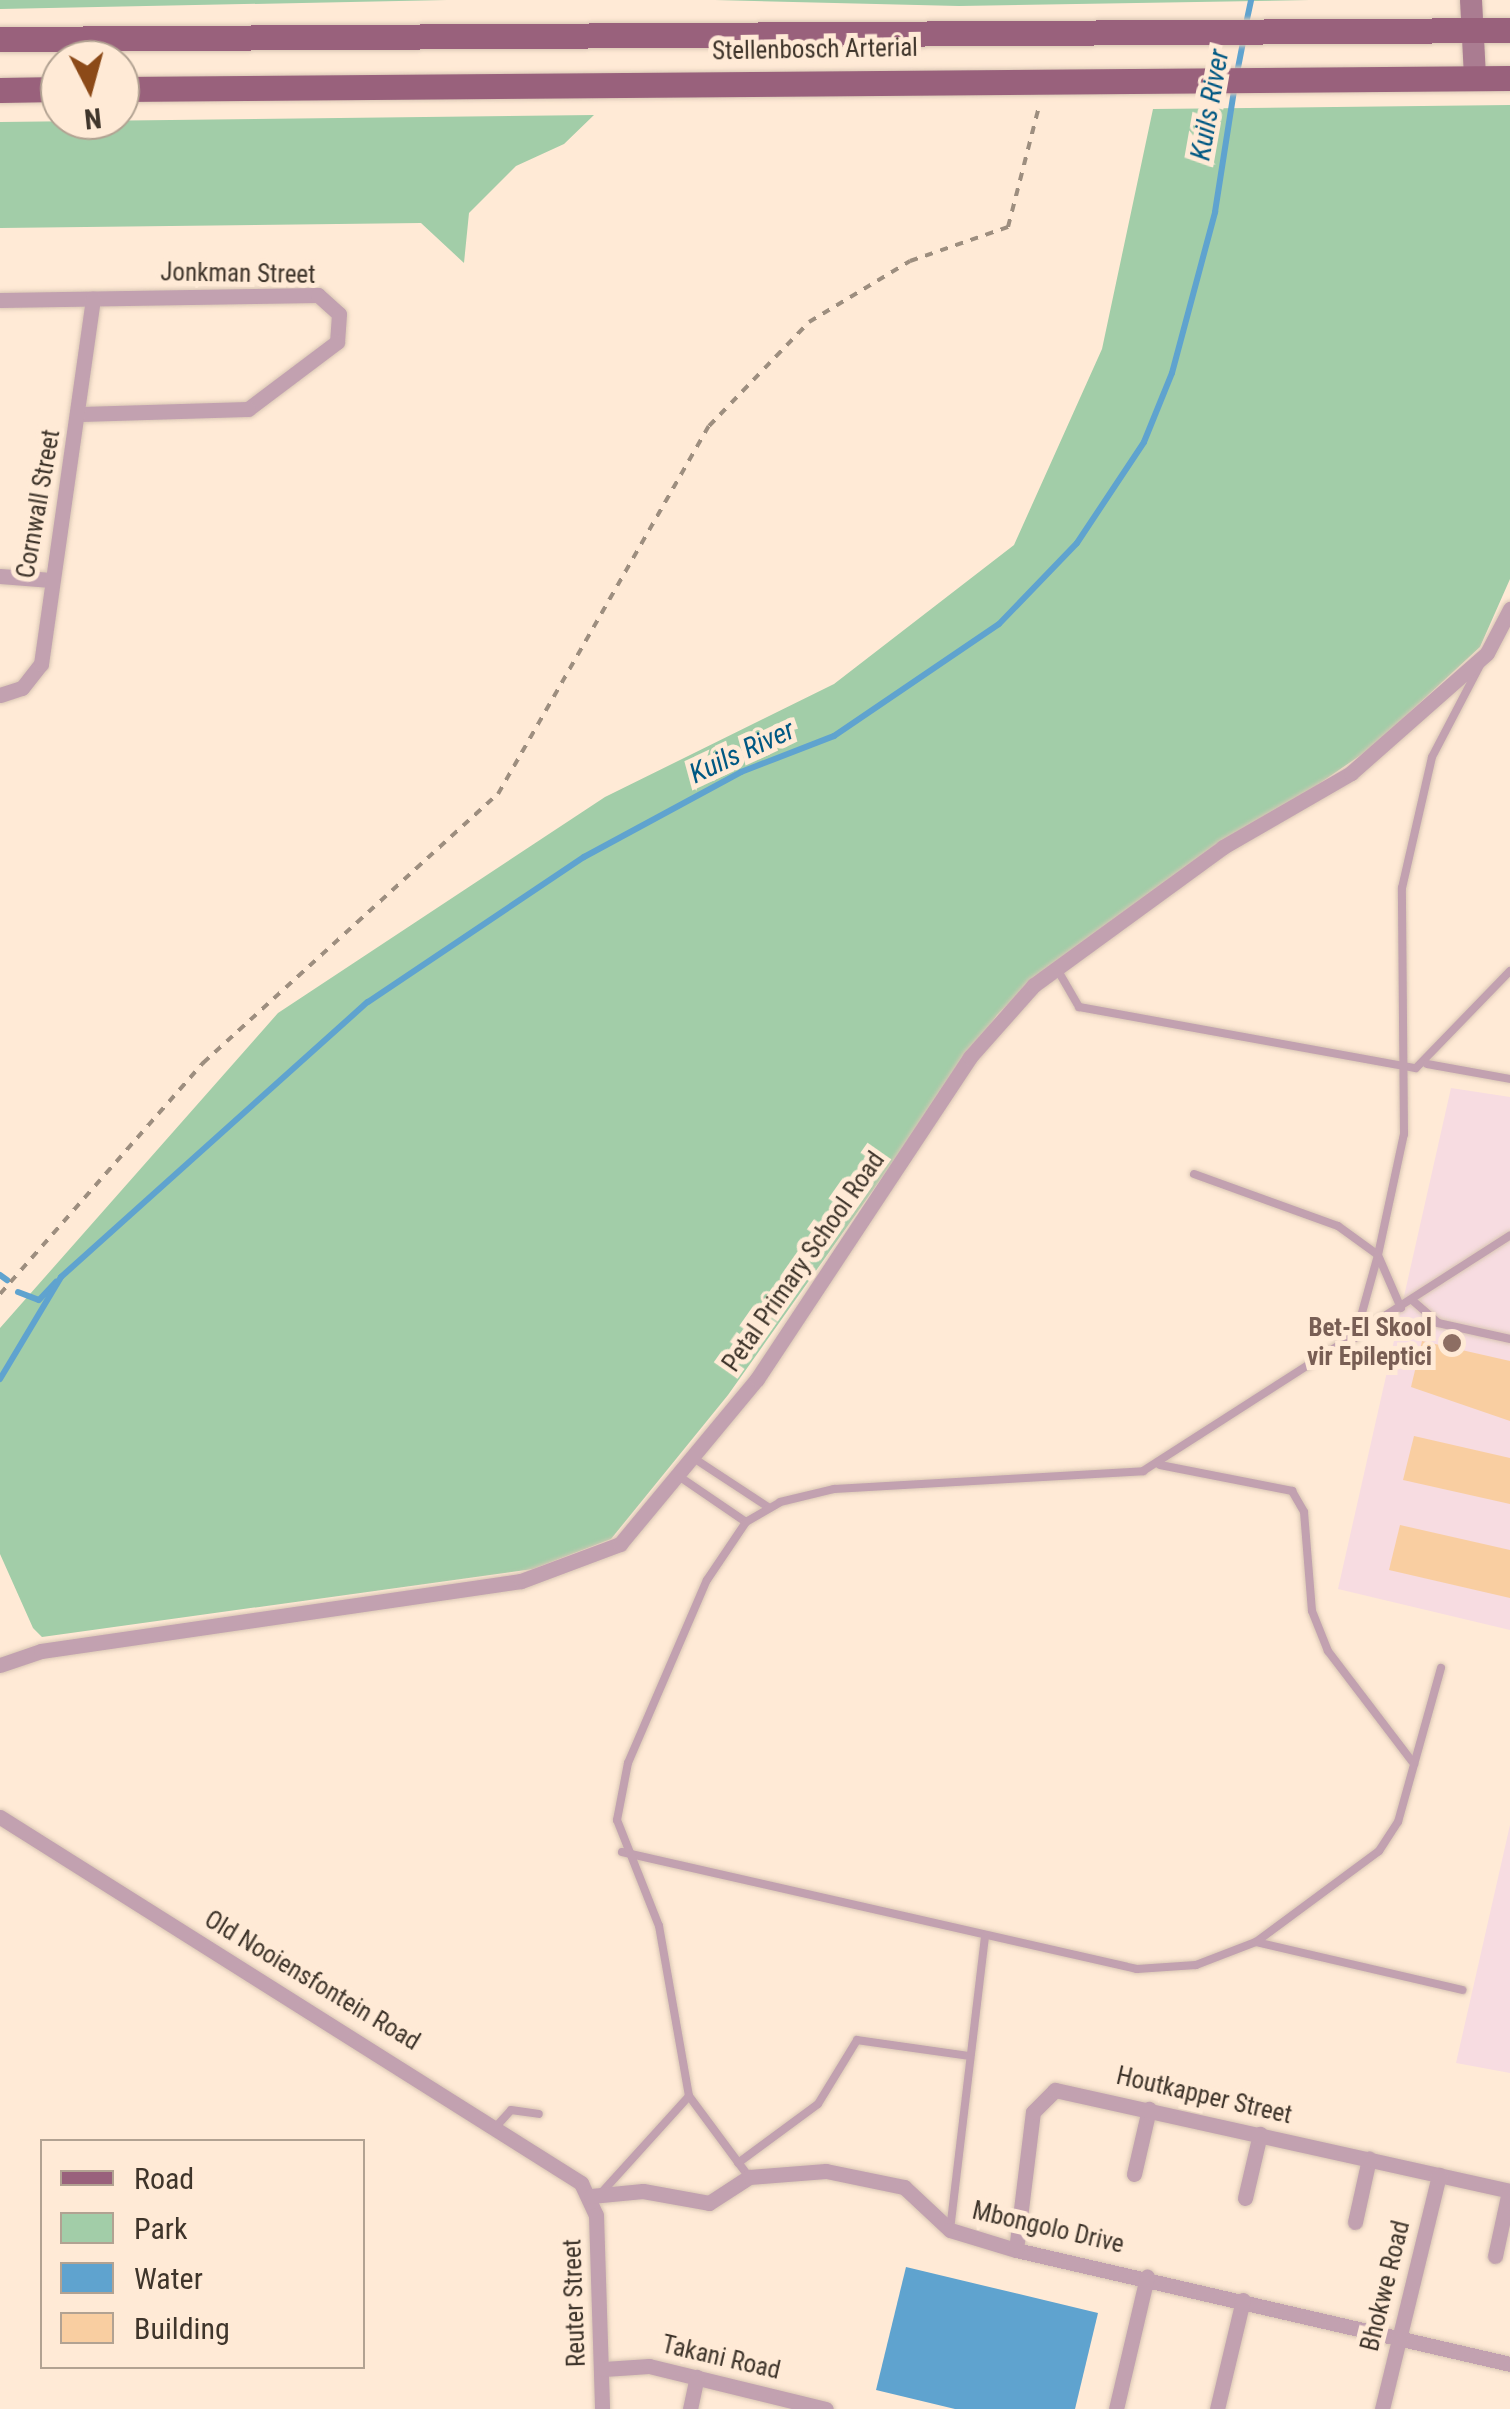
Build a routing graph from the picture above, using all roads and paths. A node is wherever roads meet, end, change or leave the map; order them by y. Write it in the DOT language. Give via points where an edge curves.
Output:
graph roads {
  1 [pos="1471,0"];
  2 [pos="1473,30"];
  3 [pos="1510,30"];
  4 [pos="0,40"];
  5 [pos="1474,76"];
  6 [pos="1510,78"];
  7 [pos="140,88"];
  8 [pos="40,89"];
  9 [pos="0,90"];
  10 [pos="1039,106"];
  11 [pos="93,299"];
  12 [pos="0,300"];
  13 [pos="80,414"];
  14 [pos="0,576"];
  15 [pos="51,580"];
  16 [pos="1510,609"];
  17 [pos="1488,653"];
  18 [pos="0,695"];
  19 [pos="1056,967"];
  20 [pos="1510,971"];
  21 [pos="1427,1064"];
  22 [pos="1405,1066"];
  23 [pos="1510,1078"];
  24 [pos="1194,1174"];
  25 [pos="1510,1235"];
  26 [pos="1378,1255"];
  27 [pos="0,1294"];
  28 [pos="1412,1300"];
  29 [pos="1401,1308"];
  30 [pos="1355,1338"];
  31 [pos="1510,1339"];
  32 [pos="695,1459"];
  33 [pos="1160,1465"];
  34 [pos="680,1477"];
  35 [pos="768,1507"];
  36 [pos="746,1522"];
  37 [pos="0,1665"];
  38 [pos="1440,1668"];
  39 [pos="1414,1764"];
  40 [pos="0,1817"];
  41 [pos="622,1852"];
  42 [pos="986,1936"];
  43 [pos="1256,1942"];
  44 [pos="1462,1990"];
  45 [pos="970,2056"];
  46 [pos="689,2096"];
  47 [pos="1149,2108"];
  48 [pos="539,2114"];
  49 [pos="494,2129"];
  50 [pos="1260,2134"];
  51 [pos="1369,2159"];
  52 [pos="738,2163"];
  53 [pos="1134,2174"];
  54 [pos="1439,2175"];
  55 [pos="749,2177"];
  56 [pos="1510,2191"];
  57 [pos="597,2194"];
  58 [pos="1245,2198"];
  59 [pos="1355,2222"];
  60 [pos="950,2230"];
  61 [pos="1016,2250"];
  62 [pos="1495,2256"];
  63 [pos="1146,2277"];
  64 [pos="1244,2300"];
  65 [pos="1400,2338"];
  66 [pos="1510,2364"];
  67 [pos="604,2369"];
  68 [pos="697,2377"];
  69 [pos="602,2409"];
  70 [pos="690,2409"];
  71 [pos="826,2409"];
  72 [pos="1116,2409"];
  73 [pos="1216,2409"];
  74 [pos="1382,2409"];
  1 -- 2 [label="street"];
  2 -- 3 [label="main road, Stellenbosch Arterial"];
  2 -- 4 [label="main road, Stellenbosch Arterial"];
  2 -- 5 [label="street"];
  5 -- 6 [label="main road, Stellenbosch Arterial"];
  5 -- 7 [label="main road, Stellenbosch Arterial"];
  8 -- 9 [label="main road"];
  10 -- 27 [label="path" via="1008,227 910,261 809,322 708,426 573,678 498,794 202,1063"];
  11 -- 12 [label="street, Jonkman Street"];
  11 -- 13 [label="street, Cornwall Street"];
  11 -- 13 [label="street, Jonkman Street" via="318,295 339,314 340,335 240,412"];
  13 -- 15 [label="street, Cornwall Street"];
  14 -- 15 [label="street"];
  15 -- 18 [label="street, Cornwall Street" via="41,664 22,688"];
  16 -- 17 [label="street, Petal Primary School Road"];
  17 -- 19 [label="street, Petal Primary School Road" via="1351,773 1223,847"];
  17 -- 22 [label="lane" via="1436,746 1412,826 1402,888"];
  19 -- 22 [label="lane" via="1079,1007"];
  19 -- 32 [label="street, Petal Primary School Road" via="970,1057 826,1280"];
  20 -- 21 [label="lane"];
  21 -- 22 [label="lane"];
  21 -- 23 [label="lane"];
  22 -- 26 [label="lane" via="1404,1134"];
  24 -- 26 [label="lane" via="1338,1226"];
  25 -- 28 [label="lane"];
  26 -- 29 [label="lane"];
  26 -- 30 [label="lane"];
  28 -- 29 [label="lane"];
  28 -- 31 [label="lane" via="1438,1323"];
  29 -- 30 [label="lane"];
  30 -- 33 [label="lane"];
  32 -- 34 [label="street, Petal Primary School Road"];
  32 -- 35 [label="lane"];
  33 -- 35 [label="lane" via="1108,1478 834,1489"];
  33 -- 39 [label="lane" via="1292,1491 1304,1512 1312,1611 1328,1650"];
  34 -- 36 [label="lane"];
  34 -- 37 [label="street, Petal Primary School Road" via="620,1544 565,1571 41,1651"];
  35 -- 36 [label="lane"];
  36 -- 41 [label="lane" via="707,1580 628,1764 617,1795"];
  38 -- 39 [label="lane"];
  39 -- 43 [label="lane" via="1379,1851"];
  40 -- 49 [label="street, Old Nooiensfontein Road"];
  41 -- 42 [label="lane"];
  41 -- 46 [label="lane" via="658,1926"];
  42 -- 43 [label="lane" via="1171,1971"];
  42 -- 45 [label="lane"];
  43 -- 44 [label="lane"];
  45 -- 52 [label="lane" via="857,2040 818,2104"];
  45 -- 60 [label="lane"];
  46 -- 52 [label="lane"];
  46 -- 57 [label="lane"];
  47 -- 50 [label="street, Houtkapper Street"];
  47 -- 53 [label="street"];
  47 -- 61 [label="street, Houtkapper Street" via="1062,2089 1038,2100"];
  48 -- 49 [label="lane" via="511,2110"];
  49 -- 57 [label="street, Old Nooiensfontein Road"];
  50 -- 51 [label="street, Houtkapper Street"];
  50 -- 58 [label="street"];
  51 -- 54 [label="street, Houtkapper Street"];
  51 -- 59 [label="street"];
  52 -- 55 [label="lane"];
  54 -- 56 [label="street, Houtkapper Street"];
  54 -- 65 [label="street, Bhokwe Road"];
  55 -- 57 [label="street, Mbongolo Drive" via="709,2203"];
  55 -- 60 [label="street, Mbongolo Drive" via="826,2170 904,2187"];
  56 -- 62 [label="street"];
  57 -- 67 [label="street, Reuter Street"];
  60 -- 61 [label="street, Mbongolo Drive"];
  61 -- 63 [label="street, Mbongolo Drive"];
  63 -- 64 [label="street, Mbongolo Drive"];
  63 -- 72 [label="street"];
  64 -- 65 [label="street, Mbongolo Drive"];
  64 -- 73 [label="street"];
  65 -- 66 [label="street, Mbongolo Drive"];
  65 -- 74 [label="street, Bhokwe Road"];
  67 -- 68 [label="street, Takani Road" via="649,2366"];
  67 -- 69 [label="street, Reuter Street"];
  68 -- 70 [label="street"];
  68 -- 71 [label="street, Takani Road"];
}
